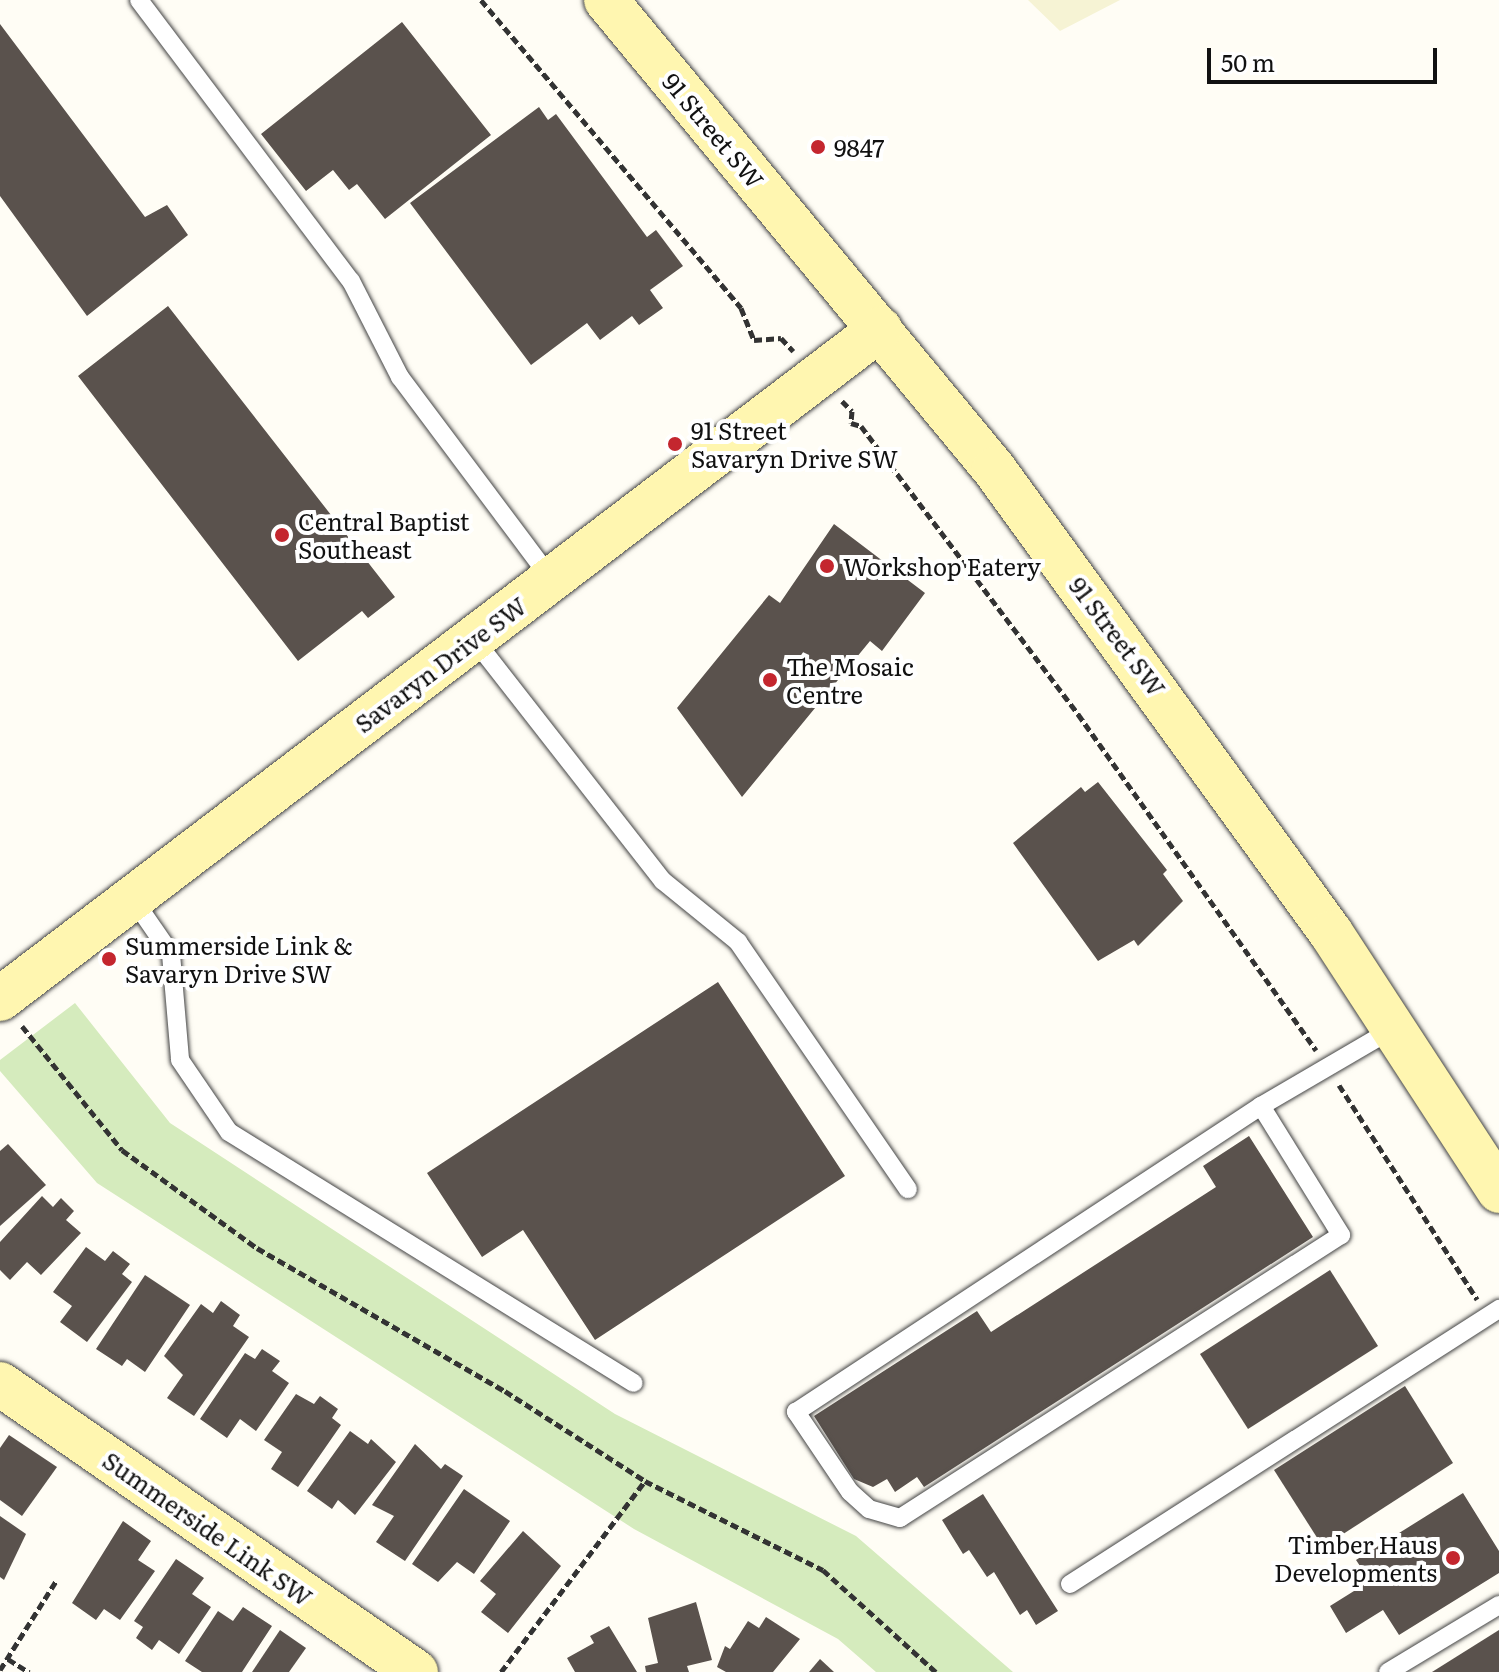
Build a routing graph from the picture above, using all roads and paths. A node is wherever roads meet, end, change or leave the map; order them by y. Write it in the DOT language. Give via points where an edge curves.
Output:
graph roads {
  1 [pos="139,0"];
  2 [pos="481,0"];
  3 [pos="606,0"];
  4 [pos="880,329"];
  5 [pos="781,338"];
  6 [pos="852,411"];
  7 [pos="551,579"];
  8 [pos="473,638"];
  9 [pos="133,899"];
  10 [pos="10,1011"];
  11 [pos="1393,1029"];
  12 [pos="1326,1065"];
  13 [pos="1261,1106"];
  14 [pos="908,1189"];
  15 [pos="1499,1191"];
  16 [pos="1493,1312"];
  17 [pos="634,1383"];
  18 [pos="0,1384"];
  19 [pos="645,1481"];
  20 [pos="56,1581"];
  21 [pos="1070,1584"];
  22 [pos="1499,1605"];
  23 [pos="8,1659"];
  24 [pos="0,1670"];
  25 [pos="29,1672"];
  26 [pos="416,1672"];
  27 [pos="501,1672"];
  28 [pos="936,1672"];
  29 [pos="1388,1672"];
  1 -- 7 [label="lane" via="351,281 400,377"];
  2 -- 5 [label="path" via="741,308 754,340"];
  3 -- 4 [label="street, 91 Street SW"];
  4 -- 7 [label="street, Savaryn Drive SW"];
  4 -- 11 [label="street, 91 Street SW" via="1140,664"];
  6 -- 12 [label="path" via="851,423 861,426 1078,714"];
  7 -- 8 [label="street, Savaryn Drive SW"];
  8 -- 9 [label="street, Savaryn Drive SW"];
  8 -- 14 [label="lane" via="663,881 738,942"];
  9 -- 10 [label="street, Savaryn Drive SW"];
  9 -- 17 [label="lane" via="171,954 180,1060 229,1132"];
  10 -- 19 [label="path" via="105,1134 142,1167 257,1248 505,1391"];
  11 -- 12 [label="lane"];
  11 -- 15 [label="street, 91 Street SW"];
  12 -- 13 [label="lane"];
  12 -- 16 [label="path"];
  13 -- 13 [label="lane" via="796,1412 850,1492 869,1509 900,1518 1341,1235"];
  16 -- 21 [label="lane"];
  18 -- 26 [label="street, Summerside Link SW"];
  19 -- 27 [label="path"];
  19 -- 28 [label="path" via="823,1570"];
  20 -- 23 [label="path"];
  22 -- 29 [label="lane"];
  23 -- 24 [label="path"];
  23 -- 25 [label="path"];
}
